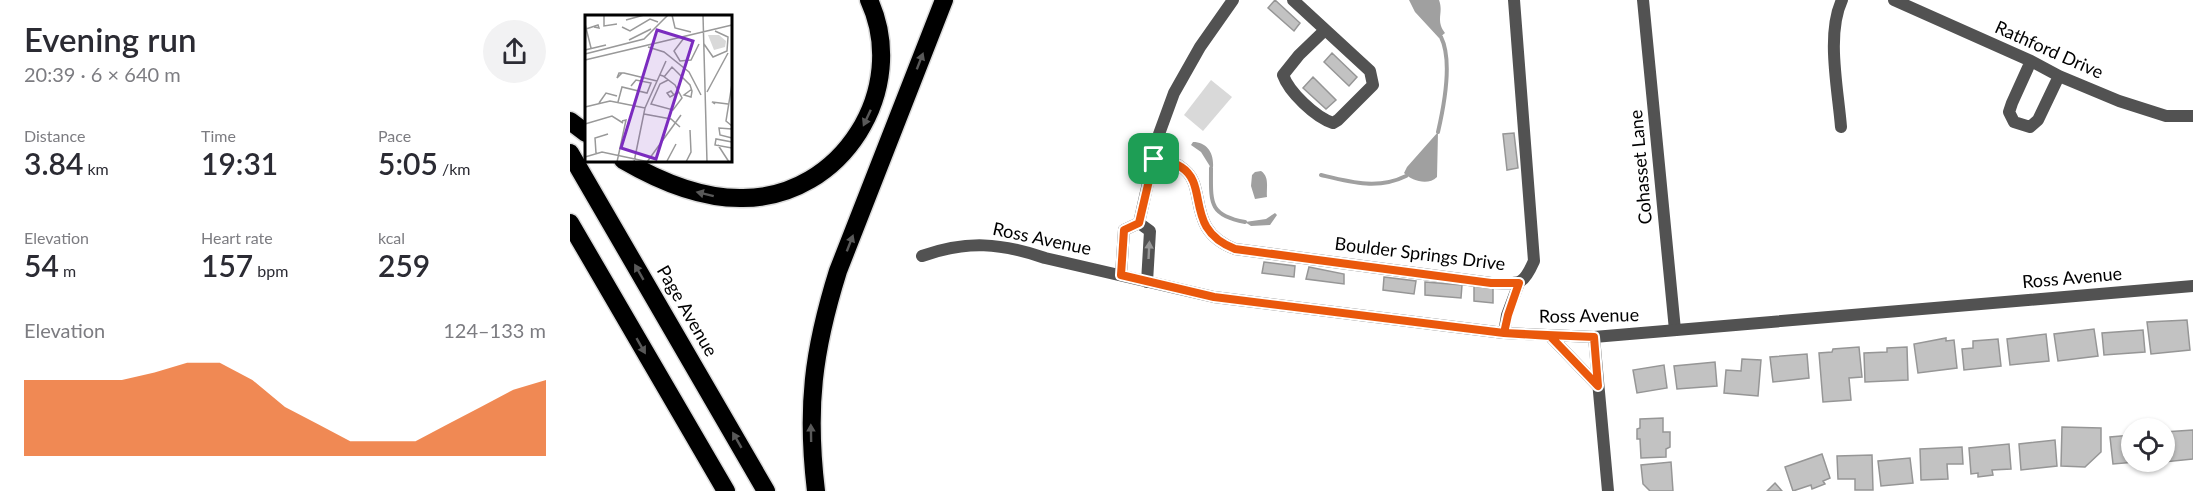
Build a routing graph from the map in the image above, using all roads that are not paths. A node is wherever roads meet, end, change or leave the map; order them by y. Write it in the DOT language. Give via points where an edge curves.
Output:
graph roads {
  1 [pos="869,0"];
  2 [pos="944,0"];
  3 [pos="1233,0"];
  4 [pos="1293,0"];
  5 [pos="1514,0"];
  6 [pos="1643,0"];
  7 [pos="1842,0"];
  8 [pos="1894,0"];
  9 [pos="1325,30"];
  10 [pos="2031,61"];
  11 [pos="2059,76"];
  12 [pos="2193,116"];
  13 [pos="570,121"];
  14 [pos="1841,127"];
  15 [pos="585,132"];
  16 [pos="570,153"];
  17 [pos="1154,159"];
  18 [pos="627,162"];
  19 [pos="570,223"];
  20 [pos="1139,223"];
  21 [pos="922,256"];
  22 [pos="1121,275"];
  23 [pos="1147,282"];
  24 [pos="1519,283"];
  25 [pos="2193,286"];
  26 [pos="1675,330"];
  27 [pos="1504,333"];
  28 [pos="1550,336"];
  29 [pos="1594,337"];
  30 [pos="1598,386"];
  31 [pos="726,491"];
  32 [pos="766,491"];
  33 [pos="816,491"];
  34 [pos="1608,491"];
  1 -- 18 [label="highway, one-way" via="879,30 881,56 872,107 847,151 811,180 765,196 717,197 662,181"];
  33 -- 2 [label="highway, one-way" via="811,405 824,316"];
  3 -- 17 [label="street" via="1174,93"];
  4 -- 9 [label="street"];
  5 -- 24 [label="street, Boulder Springs Drive" via="1534,261 1527,278"];
  6 -- 26 [label="street, Cohasset Lane"];
  7 -- 14 [label="street" via="1835,15 1833,37"];
  8 -- 10 [label="street, Rathford Drive"];
  9 -- 9 [label="street" via="1370,71 1373,85 1333,123 1317,116 1283,75"];
  10 -- 11 [label="street, Rathford Drive"];
  10 -- 11 [label="street" via="2009,112 2014,122 2030,127 2038,120"];
  11 -- 12 [label="street, Rathford Drive" via="2166,116"];
  13 -- 15 [label="highway"];
  32 -- 16 [label="highway, Page Avenue, one-way"];
  17 -- 20 [label="street"];
  17 -- 24 [label="street, Boulder Springs Drive" via="1174,163 1190,174 1198,209 1210,235 1235,249 1491,283"];
  19 -- 31 [label="highway, one-way"];
  20 -- 22 [label="street" via="1124,230"];
  23 -- 20 [label="street, one-way" via="1150,231"];
  21 -- 22 [label="street, Ross Avenue" via="956,246 984,244"];
  22 -- 23 [label="street, Ross Avenue"];
  23 -- 27 [label="street, Ross Avenue" via="1214,297"];
  24 -- 27 [label="street"];
  25 -- 26 [label="street, Ross Avenue"];
  26 -- 29 [label="street, Ross Avenue"];
  27 -- 28 [label="street, Ross Avenue"];
  28 -- 29 [label="street, Ross Avenue"];
  28 -- 30 [label="street"];
  29 -- 30 [label="street"];
  30 -- 34 [label="street"];
}
